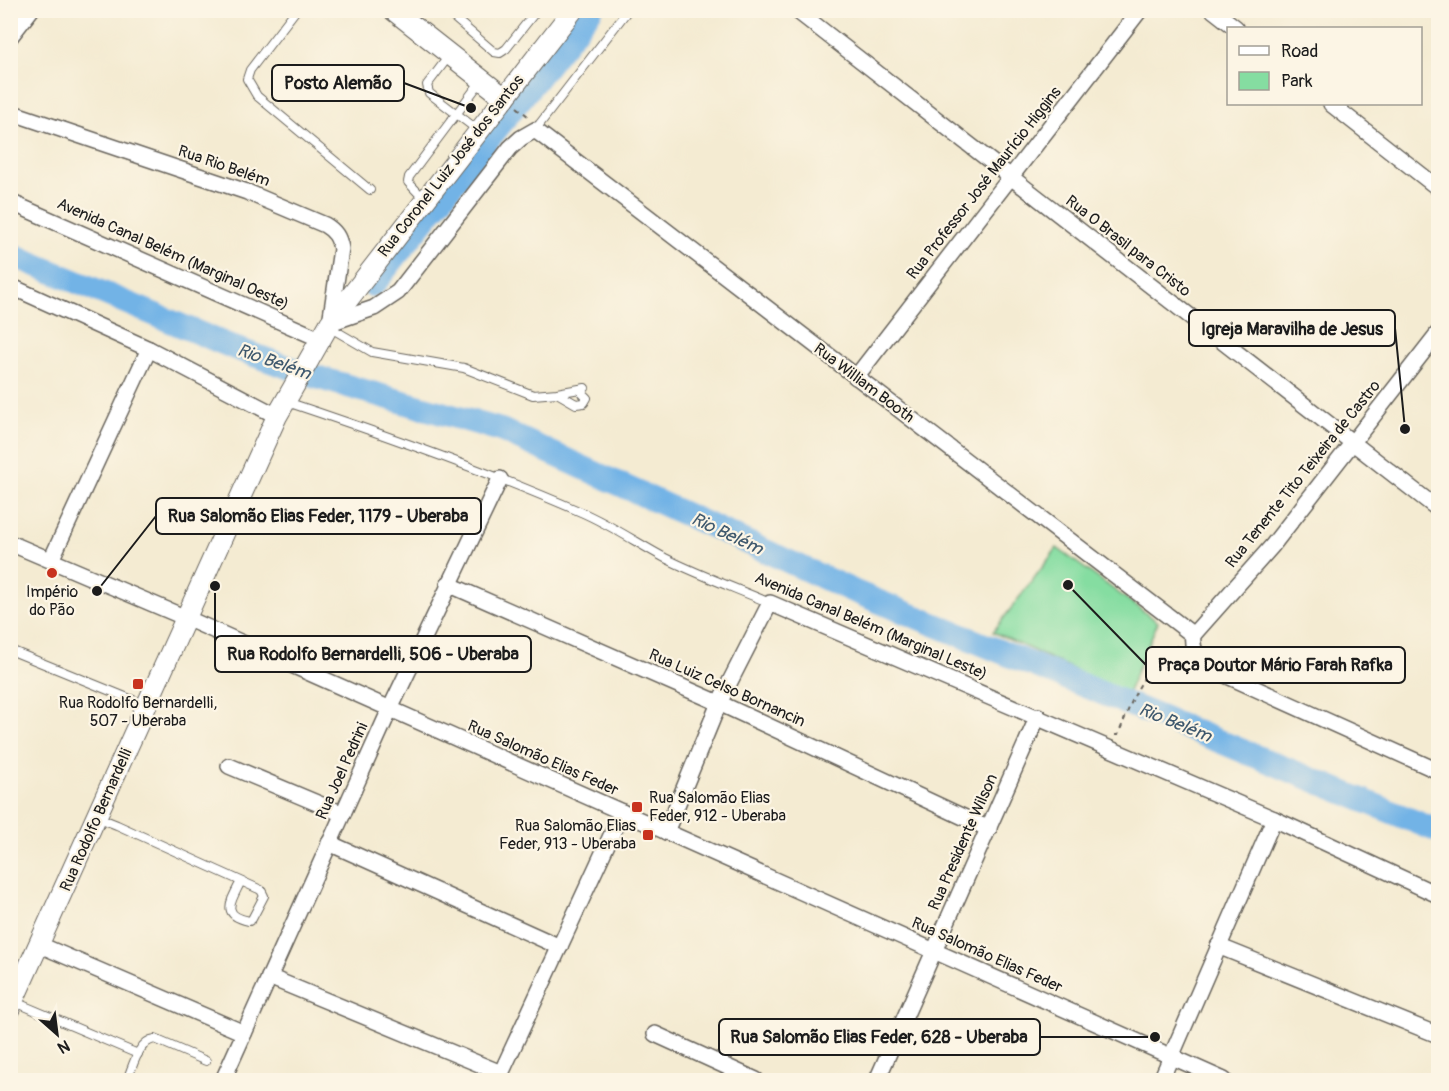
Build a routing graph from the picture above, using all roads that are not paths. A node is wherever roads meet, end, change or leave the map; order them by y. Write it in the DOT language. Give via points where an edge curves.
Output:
graph roads {
  1 [pos="31,10"];
  2 [pos="296,10"];
  3 [pos="393,10"];
  4 [pos="445,10"];
  5 [pos="537,10"];
  6 [pos="573,10"];
  7 [pos="628,10"];
  8 [pos="796,10"];
  9 [pos="1140,10"];
  10 [pos="1213,10"];
  11 [pos="1235,27"];
  12 [pos="10,37"];
  13 [pos="449,54"];
  14 [pos="482,80"];
  15 [pos="505,98"];
  16 [pos="1332,105"];
  17 [pos="10,112"];
  18 [pos="456,113"];
  19 [pos="535,130"];
  20 [pos="479,131"];
  21 [pos="1011,177"];
  22 [pos="1438,188"];
  23 [pos="370,190"];
  24 [pos="425,200"];
  25 [pos="10,202"];
  26 [pos="10,286"];
  27 [pos="1438,333"];
  28 [pos="323,335"];
  29 [pos="149,349"];
  30 [pos="856,377"];
  31 [pos="557,393"];
  32 [pos="281,409"];
  33 [pos="1353,443"];
  34 [pos="500,478"];
  35 [pos="1438,509"];
  36 [pos="10,543"];
  37 [pos="51,560"];
  38 [pos="448,584"];
  39 [pos="770,603"];
  40 [pos="186,618"];
  41 [pos="1194,635"];
  42 [pos="10,650"];
  43 [pos="719,704"];
  44 [pos="147,706"];
  45 [pos="390,709"];
  46 [pos="1038,716"];
  47 [pos="229,766"];
  48 [pos="1438,771"];
  49 [pos="622,812"];
  50 [pos="342,814"];
  51 [pos="97,817"];
  52 [pos="1274,819"];
  53 [pos="989,829"];
  54 [pos="666,832"];
  55 [pos="329,843"];
  56 [pos="241,881"];
  57 [pos="1438,895"];
  58 [pos="40,945"];
  59 [pos="560,946"];
  60 [pos="1218,946"];
  61 [pos="934,952"];
  62 [pos="269,977"];
  63 [pos="14,994"];
  64 [pos="244,1033"];
  65 [pos="654,1034"];
  66 [pos="1438,1035"];
  67 [pos="138,1054"];
  68 [pos="1171,1057"];
  69 [pos="206,1062"];
  70 [pos="500,1077"];
  71 [pos="127,1080"];
  72 [pos="223,1080"];
  73 [pos="756,1080"];
  74 [pos="877,1080"];
  75 [pos="1161,1080"];
  76 [pos="1224,1080"];
  1 -- 12 [label="street"];
  2 -- 23 [label="lane" via="250,70 248,79 257,96"];
  3 -- 13 [label="street"];
  4 -- 5 [label="lane" via="494,52 506,49"];
  6 -- 15 [label="street, Rua Coronel Luiz José dos Santos"];
  7 -- 19 [label="lane"];
  8 -- 21 [label="street, Rua O Brasil para Cristo"];
  9 -- 21 [label="street, Rua Professor José Maurício Higgins"];
  10 -- 11 [label="street"];
  13 -- 14 [label="street"];
  13 -- 18 [label="lane" via="426,88"];
  14 -- 15 [label="street"];
  14 -- 18 [label="lane"];
  15 -- 20 [label="street, Rua Coronel Luiz José dos Santos"];
  16 -- 22 [label="street"];
  17 -- 28 [label="street, Rua Rio Belém" via="247,192 325,225 339,239 341,249"];
  18 -- 20 [label="lane"];
  18 -- 24 [label="lane" via="409,177 410,186"];
  19 -- 28 [label="street" via="510,148 398,292"];
  19 -- 30 [label="street, Rua William Booth"];
  20 -- 24 [label="street, Rua Coronel Luiz José dos Santos"];
  21 -- 30 [label="street, Rua Professor José Maurício Higgins"];
  21 -- 33 [label="street, Rua O Brasil para Cristo"];
  24 -- 28 [label="street, Rua Coronel Luiz José dos Santos"];
  25 -- 28 [label="street, Avenida Canal Belém (Marginal Oeste)"];
  26 -- 29 [label="street, Avenida Canal Belém (Marginal Leste)"];
  27 -- 33 [label="street, Rua Tenente Tito Teixeira de Castro"];
  28 -- 31 [label="lane" via="372,352 464,368 533,395"];
  28 -- 32 [label="street, Rua Coronel Luiz José dos Santos"];
  29 -- 32 [label="street, Avenida Canal Belém (Marginal Leste)"];
  29 -- 37 [label="street"];
  30 -- 41 [label="street, Rua William Booth"];
  32 -- 34 [label="lane, Avenida Canal Belém (Marginal Leste)" via="371,430"];
  32 -- 40 [label="street, Rua Rodolfo Bernardelli"];
  33 -- 35 [label="street, Rua O Brasil para Cristo"];
  33 -- 41 [label="street, Rua Tenente Tito Teixeira de Castro" via="1272,546"];
  34 -- 38 [label="street, Rua Joel Pedrini"];
  34 -- 39 [label="lane, Avenida Canal Belém (Marginal Leste)" via="583,513 665,558"];
  36 -- 37 [label="street, Rua Salomão Elias Feder"];
  37 -- 40 [label="street, Rua Salomão Elias Feder"];
  38 -- 43 [label="street, Rua Luiz Celso Bornancin"];
  38 -- 45 [label="street, Rua Joel Pedrini"];
  39 -- 43 [label="street"];
  39 -- 46 [label="street, Avenida Canal Belém (Marginal Leste)"];
  40 -- 44 [label="street, Rua Rodolfo Bernardelli"];
  40 -- 45 [label="street, Rua Salomão Elias Feder"];
  41 -- 48 [label="street" via="1192,645 1203,664"];
  42 -- 44 [label="lane"];
  43 -- 53 [label="street, Rua Luiz Celso Bornancin"];
  43 -- 54 [label="street"];
  44 -- 51 [label="street, Rua Rodolfo Bernardelli"];
  45 -- 49 [label="street, Rua Salomão Elias Feder"];
  45 -- 50 [label="street, Rua Joel Pedrini"];
  46 -- 52 [label="street, Avenida Canal Belém (Marginal Leste)"];
  46 -- 53 [label="street, Rua Presidente Wilson"];
  47 -- 50 [label="street"];
  49 -- 54 [label="street, Rua Salomão Elias Feder"];
  49 -- 59 [label="street"];
  50 -- 55 [label="street, Rua Joel Pedrini"];
  51 -- 56 [label="lane"];
  51 -- 58 [label="street, Rua Rodolfo Bernardelli"];
  52 -- 57 [label="street, Avenida Canal Belém (Marginal Leste)"];
  52 -- 60 [label="street"];
  53 -- 61 [label="street, Rua Presidente Wilson"];
  54 -- 61 [label="street, Rua Salomão Elias Feder"];
  55 -- 59 [label="street"];
  55 -- 62 [label="street, Rua Joel Pedrini"];
  56 -- 56 [label="lane" via="264,893 249,921 230,911"];
  58 -- 63 [label="street, Rua Rodolfo Bernardelli"];
  58 -- 64 [label="street"];
  59 -- 70 [label="street"];
  60 -- 66 [label="street"];
  60 -- 68 [label="street"];
  61 -- 68 [label="street, Rua Salomão Elias Feder"];
  61 -- 74 [label="street, Rua Presidente Wilson"];
  62 -- 64 [label="street, Rua Joel Pedrini"];
  62 -- 70 [label="street"];
  63 -- 67 [label="lane"];
  64 -- 72 [label="street, Rua Joel Pedrini"];
  65 -- 73 [label="street"];
  67 -- 69 [label="lane" via="149,1039 155,1039"];
  67 -- 71 [label="lane"];
  68 -- 75 [label="street"];
  68 -- 76 [label="street, Rua Salomão Elias Feder"];
}
